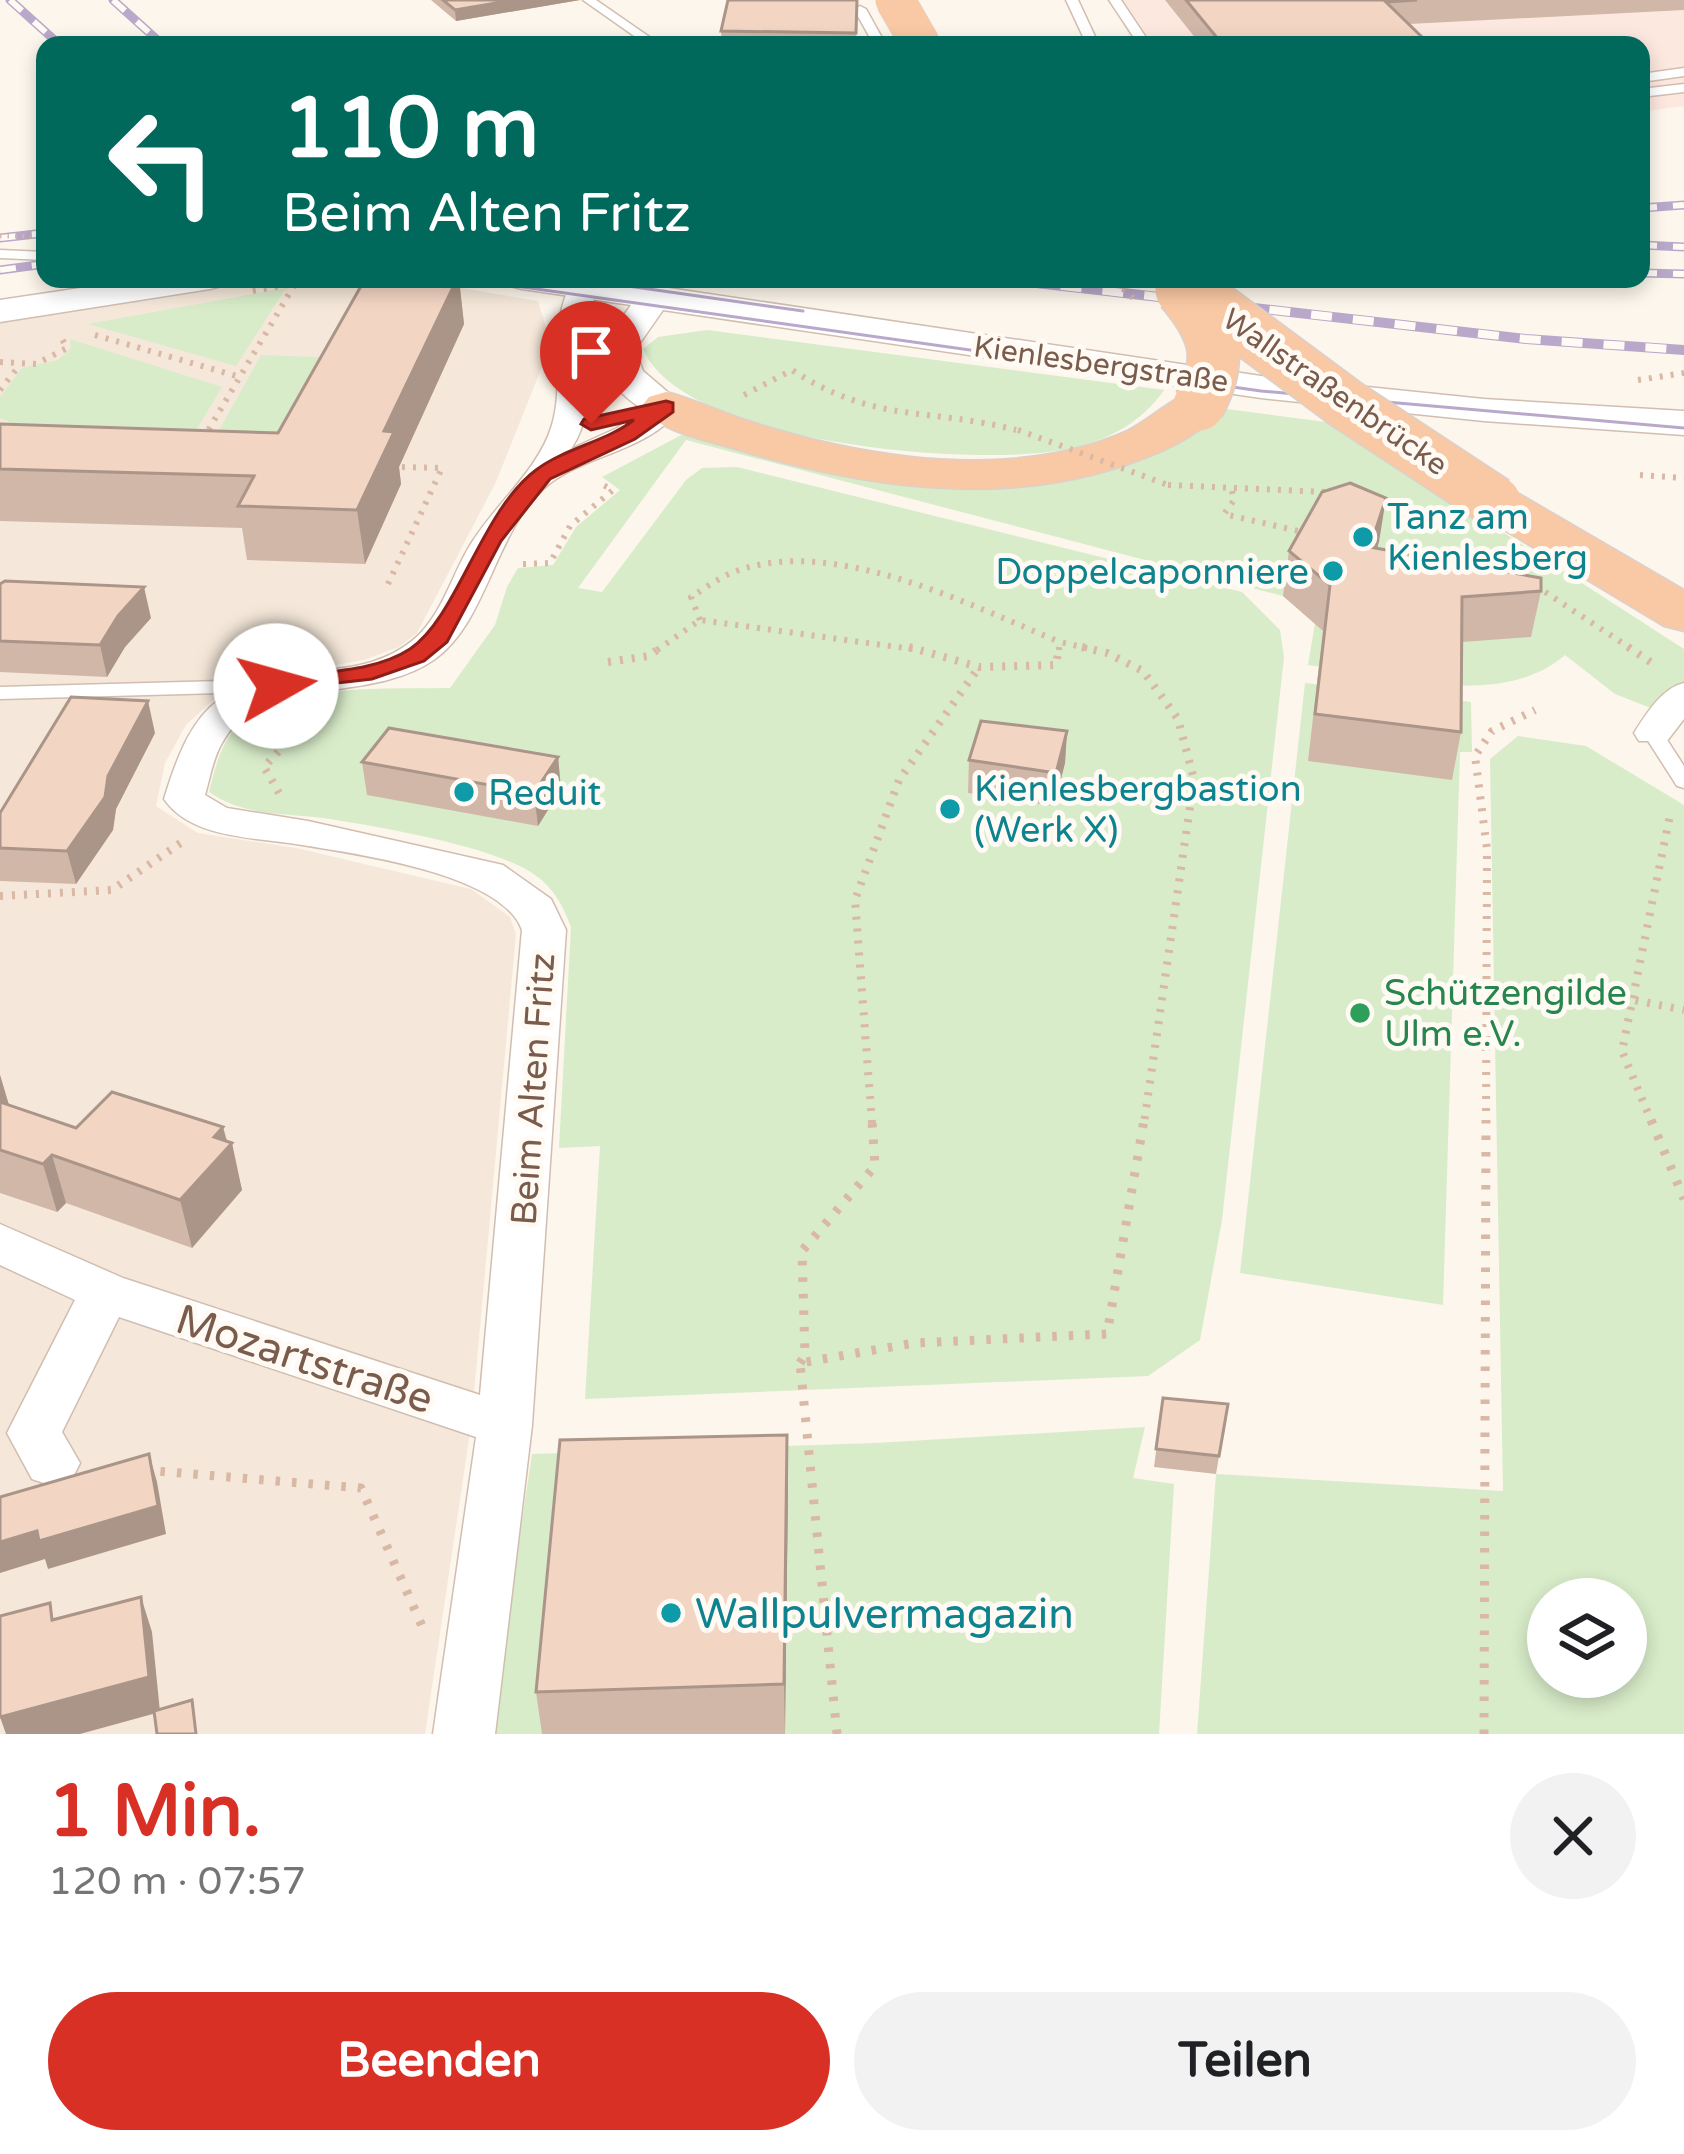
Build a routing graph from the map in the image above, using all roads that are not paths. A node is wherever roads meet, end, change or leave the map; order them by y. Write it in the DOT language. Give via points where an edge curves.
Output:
graph roads {
  1 [pos="589,0"];
  2 [pos="1115,0"];
  3 [pos="1073,2"];
  4 [pos="1052,3"];
  5 [pos="880,4"];
  6 [pos="843,6"];
  7 [pos="642,36"];
  8 [pos="880,36"];
  9 [pos="912,36"];
  10 [pos="1089,36"];
  11 [pos="1139,36"];
  12 [pos="1684,58"];
  13 [pos="1650,63"];
  14 [pos="1684,72"];
  15 [pos="1650,77"];
  16 [pos="1684,88"];
  17 [pos="1650,92"];
  18 [pos="0,251"];
  19 [pos="36,252"];
  20 [pos="209,288"];
  21 [pos="582,288"];
  22 [pos="596,288"];
  23 [pos="1181,288"];
  24 [pos="1186,288"];
  25 [pos="655,297"];
  26 [pos="0,310"];
  27 [pos="666,407"];
  28 [pos="1684,424"];
  29 [pos="566,433"];
  30 [pos="543,475"];
  31 [pos="1551,488"];
  32 [pos="1684,564"];
  33 [pos="1684,614"];
  34 [pos="258,691"];
  35 [pos="0,693"];
  36 [pos="1670,701"];
  37 [pos="1684,782"];
  38 [pos="0,1243"];
  39 [pos="105,1292"];
  40 [pos="505,1425"];
  41 [pos="52,1463"];
  42 [pos="464,1734"];
  1 -- 7 [label="lane"];
  2 -- 11 [label="lane"];
  3 -- 4 [label="lane"];
  3 -- 10 [label="lane"];
  5 -- 6 [label="lane"];
  5 -- 8 [label="lane"];
  5 -- 9 [label="highway, bridge"];
  12 -- 13 [label="lane"];
  14 -- 15 [label="lane"];
  16 -- 17 [label="lane"];
  18 -- 19 [label="lane"];
  20 -- 26 [label="street"];
  21 -- 29 [label="street" via="569,332"];
  22 -- 25 [label="street, Kienlesbergstraße"];
  23 -- 27 [label="highway, bridge" via="1216,341 1218,371 1199,405 1171,428 1112,454 1046,469 920,470 820,454"];
  24 -- 33 [label="highway, Wallstraßenbrücke, bridge" via="1346,404 1485,524"];
  25 -- 27 [label="street" via="617,350 633,386"];
  25 -- 28 [label="street, Kienlesbergstraße" via="1262,387"];
  27 -- 29 [label="street"];
  27 -- 30 [label="street" via="628,435"];
  29 -- 30 [label="street"];
  30 -- 34 [label="street" via="490,539 439,637 416,656 372,672"];
  31 -- 32 [label="highway"];
  34 -- 35 [label="lane"];
  34 -- 40 [label="street, Beim Alten Fritz" via="208,728 184,799 215,819 488,874 536,909 544,930"];
  36 -- 37 [label="lane"];
  38 -- 39 [label="street, Mozartstraße"];
  39 -- 40 [label="street, Mozartstraße"];
  39 -- 41 [label="street" via="34,1433"];
  40 -- 42 [label="street, Beim Alten Fritz"];
}
